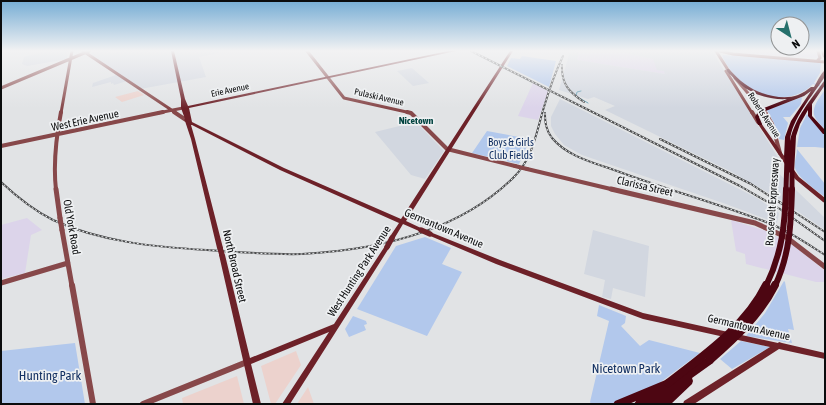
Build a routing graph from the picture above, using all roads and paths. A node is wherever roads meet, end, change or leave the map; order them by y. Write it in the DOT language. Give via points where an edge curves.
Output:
graph roads {
  1 [pos="44,70"];
  2 [pos="68,70"];
  3 [pos="111,70"];
  4 [pos="176,70"];
  5 [pos="322,70"];
  6 [pos="366,70"];
  7 [pos="500,70"];
  8 [pos="726,70"];
  9 [pos="728,70"];
  10 [pos="825,71"];
  11 [pos="328,78"];
  12 [pos="825,82"];
  13 [pos="817,86"];
  14 [pos="1,88"];
  15 [pos="797,97"];
  16 [pos="810,104"];
  17 [pos="185,108"];
  18 [pos="172,110"];
  19 [pos="186,120"];
  20 [pos="191,123"];
  21 [pos="760,124"];
  22 [pos="191,132"];
  23 [pos="825,133"];
  24 [pos="57,135"];
  25 [pos="1,146"];
  26 [pos="450,150"];
  27 [pos="780,153"];
  28 [pos="790,157"];
  29 [pos="825,201"];
  30 [pos="403,222"];
  31 [pos="68,263"];
  32 [pos="825,267"];
  33 [pos="1,283"];
  34 [pos="336,326"];
  35 [pos="779,345"];
  36 [pos="825,356"];
  37 [pos="247,362"];
  38 [pos="673,388"];
  39 [pos="93,404"];
  40 [pos="143,404"];
  41 [pos="257,404"];
  42 [pos="286,404"];
  43 [pos="618,404"];
  44 [pos="639,404"];
  45 [pos="651,404"];
  46 [pos="664,404"];
  47 [pos="687,404"];
  1 -- 14 [label="street"];
  2 -- 24 [label="street, Old York Road"];
  3 -- 18 [label="street, Germantown Avenue"];
  4 -- 17 [label="main road, North Broad Street"];
  5 -- 11 [label="street"];
  6 -- 11 [label="main road, Erie Avenue"];
  7 -- 26 [label="main road, West Hunting Park Avenue"];
  8 -- 21 [label="street, Roberts Avenue"];
  9 -- 15 [label="highway" via="754,92 779,98"];
  9 -- 27 [label="street, Roberts Avenue, bridge" via="766,114 771,122"];
  10 -- 13 [label="highway, Roosevelt Expressway"];
  11 -- 17 [label="main road, Erie Avenue"];
  11 -- 26 [label="street, Pulaski Avenue" via="344,98 411,113"];
  12 -- 16 [label="highway, Roosevelt Expressway"];
  13 -- 15 [label="highway"];
  13 -- 28 [label="highway, Roosevelt Expressway" via="792,125 788,137"];
  15 -- 21 [label="highway" via="761,111 758,115"];
  16 -- 23 [label="highway" via="810,116"];
  16 -- 28 [label="highway, Roosevelt Expressway" via="795,130"];
  17 -- 18 [label="street, Erie Avenue"];
  17 -- 19 [label="main road, North Broad Street"];
  17 -- 20 [label="main road, North Broad Street"];
  18 -- 19 [label="street, Germantown Avenue"];
  18 -- 24 [label="street, West Erie Avenue"];
  19 -- 20 [label="main road, Germantown Avenue"];
  19 -- 22 [label="main road, North Broad Street"];
  20 -- 22 [label="main road, North Broad Street"];
  20 -- 30 [label="main road, Germantown Avenue" via="282,169"];
  21 -- 27 [label="main road, Roberts Avenue"];
  22 -- 37 [label="main road, North Broad Street, bridge"];
  24 -- 25 [label="street, West Erie Avenue"];
  24 -- 31 [label="street, Old York Road, bridge" via="54,176"];
  26 -- 30 [label="main road, West Hunting Park Avenue"];
  26 -- 32 [label="street, Clarissa Street, bridge" via="756,223 786,237"];
  27 -- 29 [label="main road, Roberts Avenue" via="797,178"];
  28 -- 38 [label="highway, Roosevelt Expressway, bridge" via="783,235 779,257 770,280 737,325"];
  28 -- 38 [label="highway, Roosevelt Expressway, bridge" via="790,240 780,275 751,322 710,360"];
  30 -- 34 [label="main road, West Hunting Park Avenue, bridge"];
  30 -- 35 [label="main road, Germantown Avenue, bridge" via="498,262 643,316"];
  31 -- 33 [label="street"];
  31 -- 39 [label="street, Old York Road"];
  34 -- 37 [label="main road, West Hunting Park Avenue"];
  34 -- 42 [label="main road"];
  35 -- 36 [label="main road, Germantown Avenue"];
  35 -- 47 [label="main road"];
  37 -- 40 [label="street, West Hunting Park Avenue"];
  37 -- 41 [label="main road, North Broad Street"];
  38 -- 43 [label="highway"];
  38 -- 44 [label="highway, Roosevelt Expressway"];
  38 -- 45 [label="highway, Roosevelt Expressway"];
  38 -- 46 [label="highway"];
}
